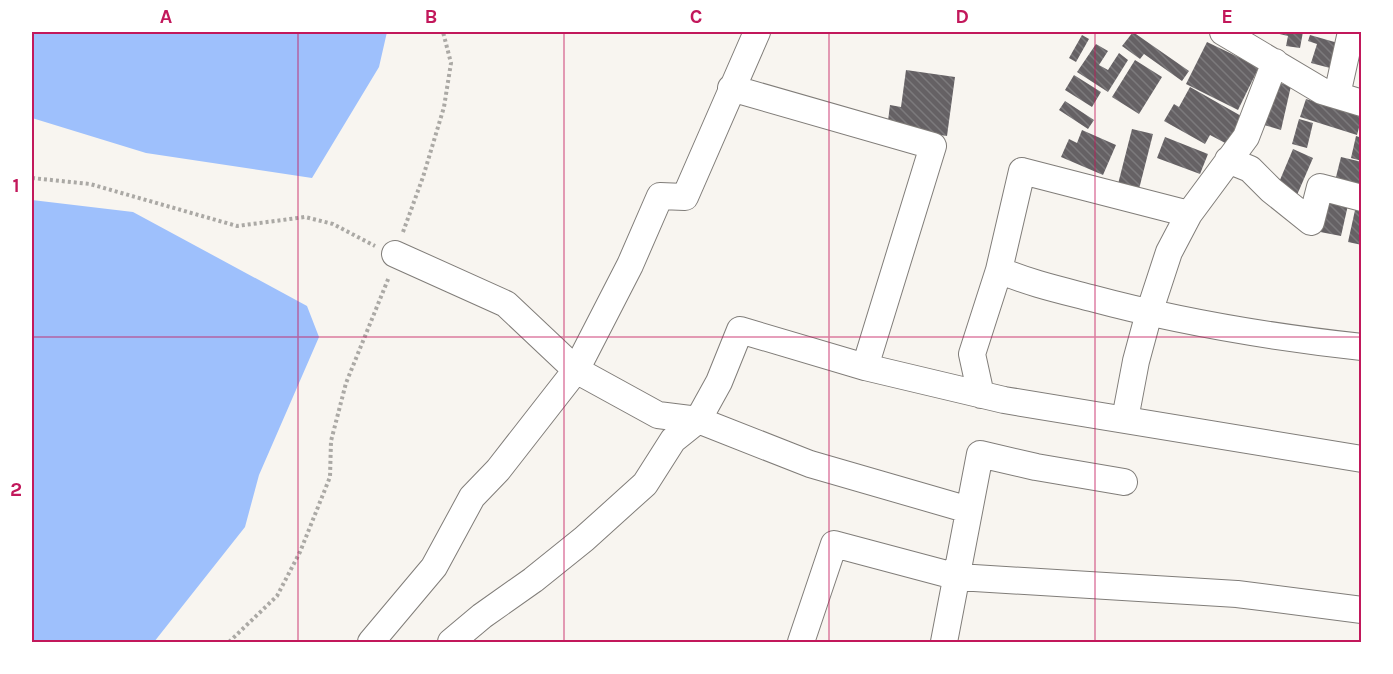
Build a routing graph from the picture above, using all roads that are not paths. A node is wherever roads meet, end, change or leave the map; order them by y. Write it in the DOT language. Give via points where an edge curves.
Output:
graph roads {
  1 [pos="757,32"];
  2 [pos="1223,32"];
  3 [pos="1351,32"];
  4 [pos="1275,63"];
  5 [pos="731,88"];
  6 [pos="1337,95"];
  7 [pos="1362,103"];
  8 [pos="1228,160"];
  9 [pos="1362,198"];
  10 [pos="1189,214"];
  11 [pos="394,254"];
  12 [pos="999,270"];
  13 [pos="1149,314"];
  14 [pos="1362,347"];
  15 [pos="865,367"];
  16 [pos="576,370"];
  17 [pos="981,396"];
  18 [pos="1125,419"];
  19 [pos="698,420"];
  20 [pos="1362,459"];
  21 [pos="1124,482"];
  22 [pos="969,510"];
  23 [pos="958,577"];
  24 [pos="1362,610"];
  25 [pos="372,642"];
  26 [pos="451,642"];
  27 [pos="801,642"];
  28 [pos="944,642"];
  1 -- 5 [label="street"];
  2 -- 4 [label="street"];
  3 -- 6 [label="street"];
  4 -- 6 [label="street" via="1322,91"];
  4 -- 8 [label="street" via="1246,137"];
  5 -- 15 [label="street" via="933,146"];
  5 -- 16 [label="street" via="685,197 660,195 630,265"];
  6 -- 7 [label="street"];
  8 -- 9 [label="street" via="1250,169 1311,222 1320,187"];
  8 -- 10 [label="street"];
  10 -- 12 [label="street" via="1022,171"];
  10 -- 13 [label="street" via="1169,252"];
  11 -- 16 [label="street" via="506,304"];
  12 -- 13 [label="street"];
  12 -- 17 [label="street" via="972,354"];
  13 -- 14 [label="street" via="1224,329"];
  13 -- 18 [label="street"];
  15 -- 17 [label="street"];
  15 -- 19 [label="street" via="740,330"];
  16 -- 19 [label="street" via="658,415"];
  16 -- 25 [label="street" via="498,470 472,497 434,567"];
  17 -- 18 [label="street"];
  18 -- 20 [label="street"];
  19 -- 22 [label="street" via="810,464"];
  19 -- 26 [label="street" via="673,440 645,483 584,539"];
  21 -- 22 [label="street" via="980,454"];
  22 -- 23 [label="street"];
  23 -- 24 [label="street" via="1237,594"];
  23 -- 27 [label="street" via="834,544"];
  23 -- 28 [label="street"];
}
